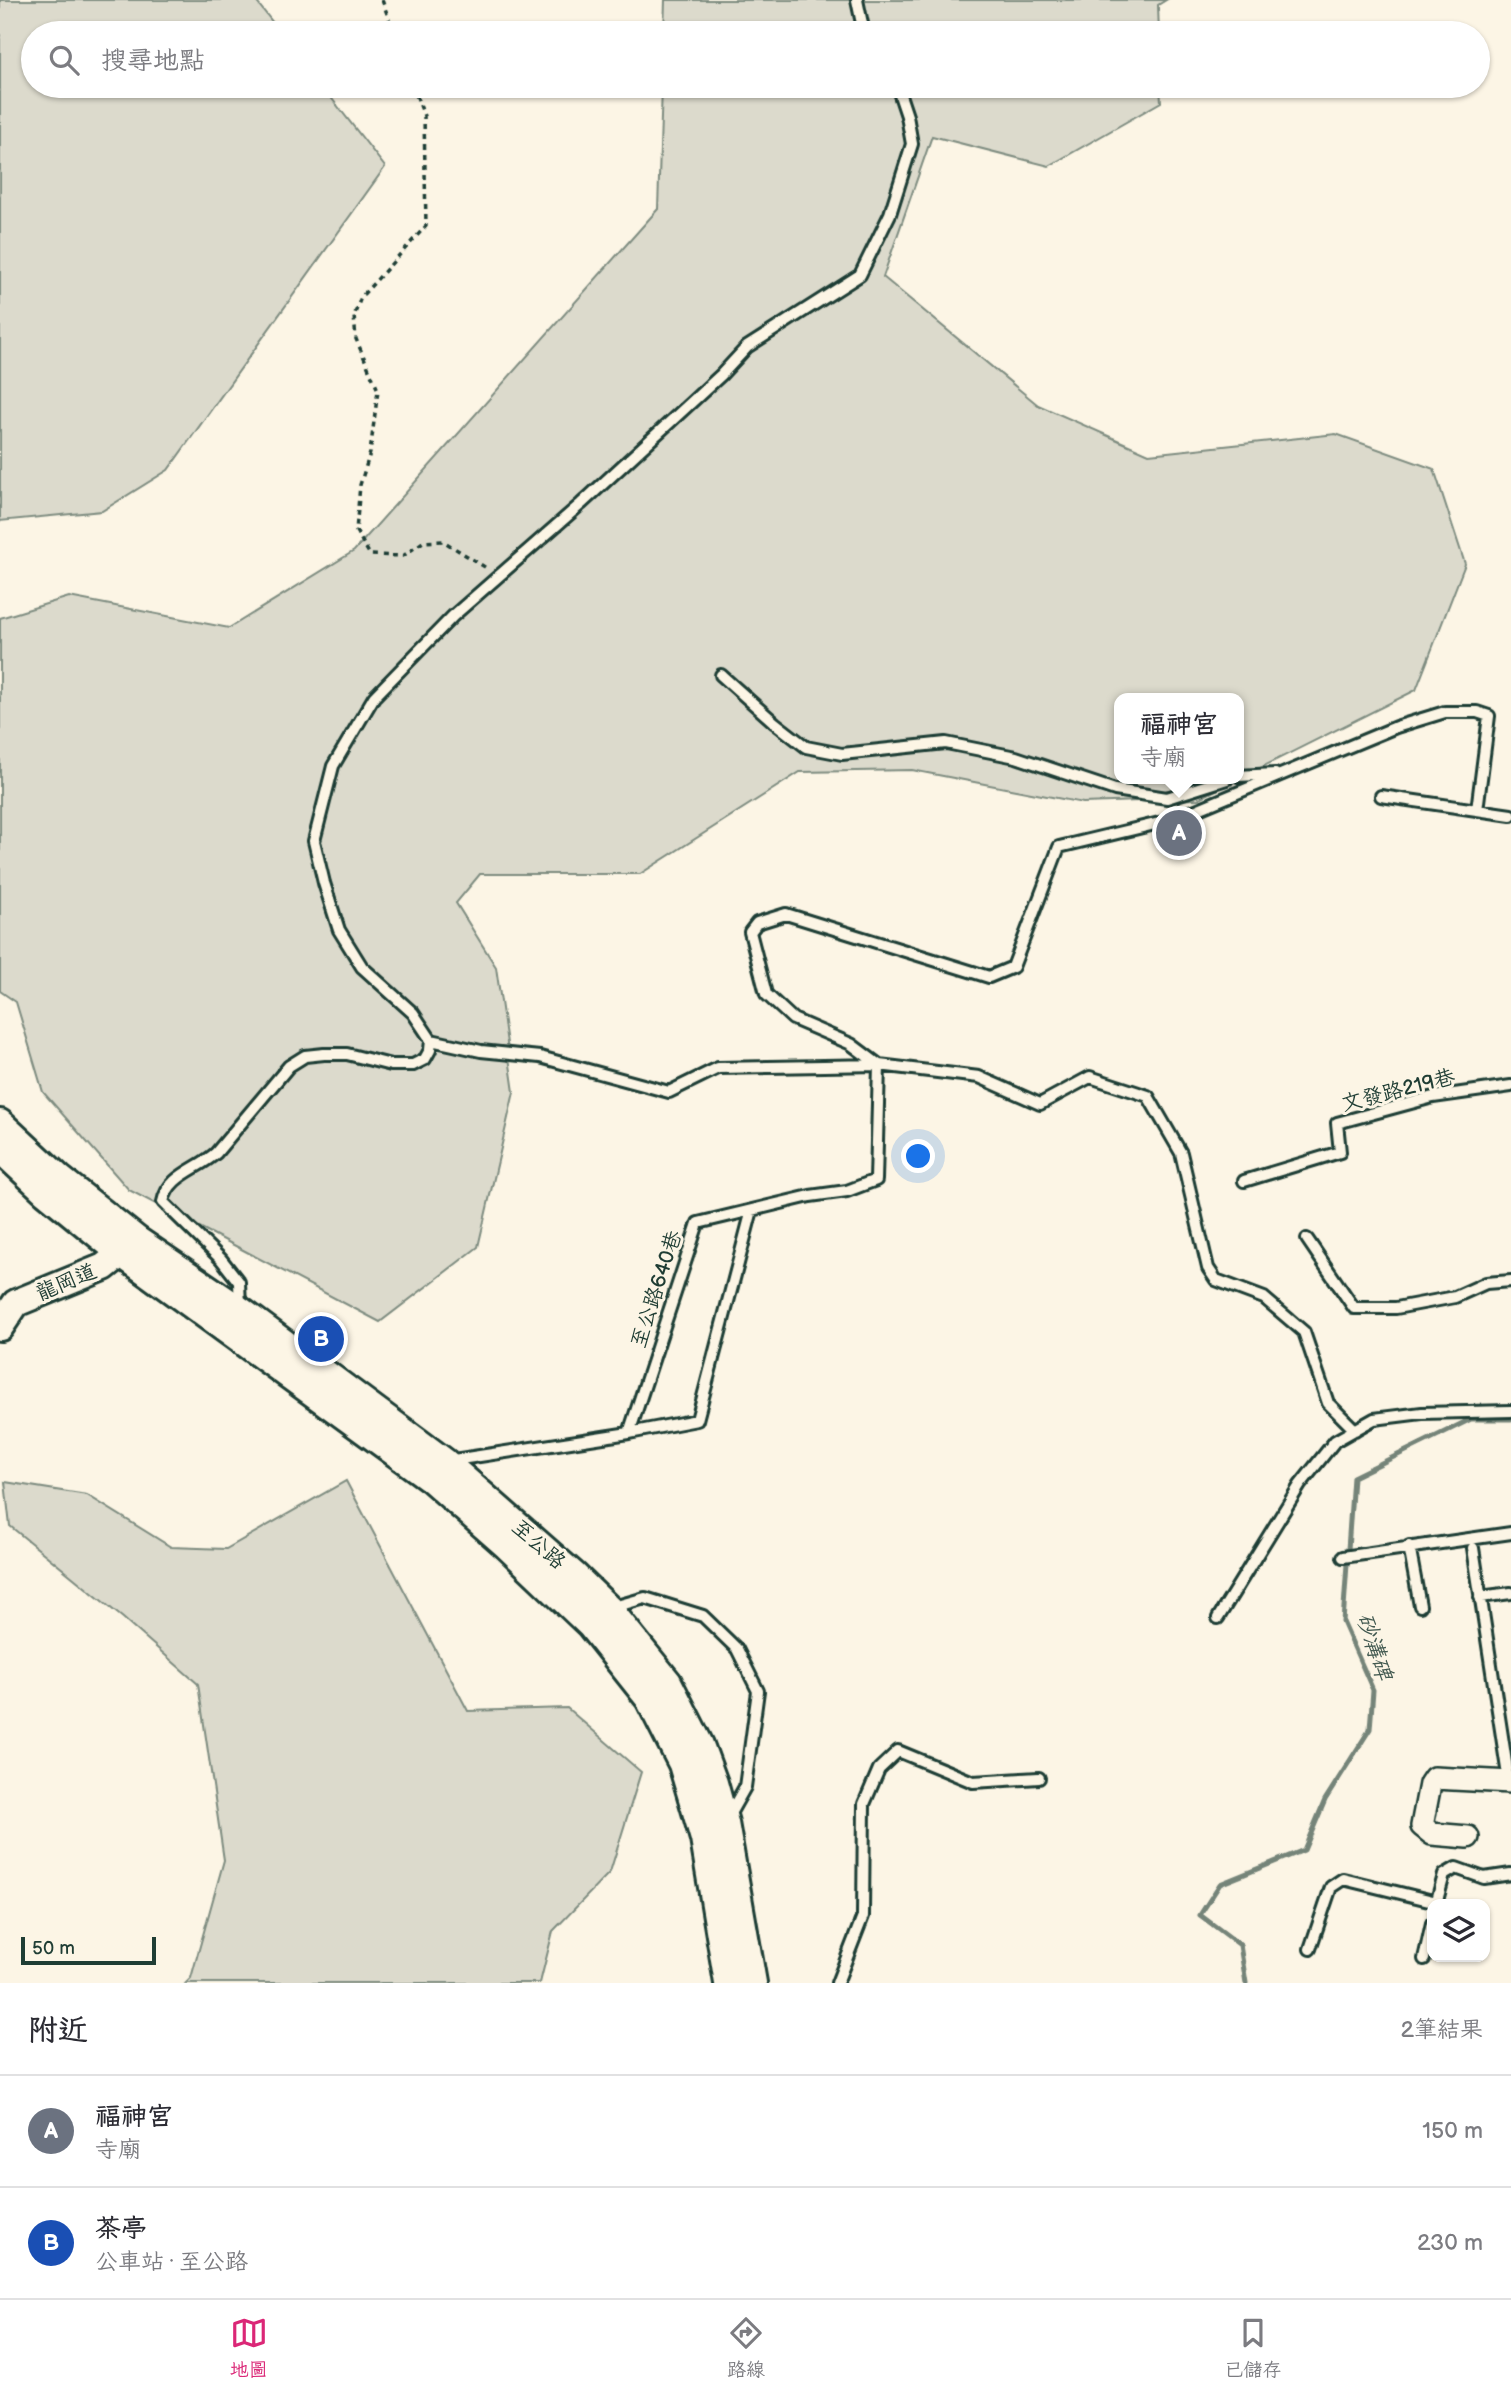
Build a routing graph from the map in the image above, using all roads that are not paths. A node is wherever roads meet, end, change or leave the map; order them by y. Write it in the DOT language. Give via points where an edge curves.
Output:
graph roads {
  1 [pos="857,0"];
  2 [pos="861,21"];
  3 [pos="901,98"];
  4 [pos="721,675"];
  5 [pos="1284,773"];
  6 [pos="1244,776"];
  7 [pos="1211,784"];
  8 [pos="1381,796"];
  9 [pos="1477,810"];
  10 [pos="1511,815"];
  11 [pos="431,1040"];
  12 [pos="879,1065"];
  13 [pos="1511,1086"];
  14 [pos="0,1123"];
  15 [pos="0,1149"];
  16 [pos="1244,1181"];
  17 [pos="752,1210"];
  18 [pos="1307,1239"];
  19 [pos="130,1247"];
  20 [pos="1511,1282"];
  21 [pos="232,1320"];
  22 [pos="0,1327"];
  23 [pos="1511,1411"];
  24 [pos="1356,1430"];
  25 [pos="629,1433"];
  26 [pos="438,1470"];
  27 [pos="1511,1533"];
  28 [pos="1409,1546"];
  29 [pos="1473,1548"];
  30 [pos="1343,1557"];
  31 [pos="1511,1593"];
  32 [pos="1480,1597"];
  33 [pos="1420,1606"];
  34 [pos="599,1617"];
  35 [pos="1218,1618"];
  36 [pos="1509,1775"];
  37 [pos="1039,1778"];
  38 [pos="725,1823"];
  39 [pos="1468,1837"];
  40 [pos="1511,1874"];
  41 [pos="1438,1899"];
  42 [pos="1427,1900"];
  43 [pos="1427,1946"];
  44 [pos="1310,1949"];
  45 [pos="1424,1959"];
  46 [pos="728,1983"];
  47 [pos="753,1983"];
  48 [pos="837,1983"];
  1 -- 2 [label="lane"];
  3 -- 11 [label="lane" via="912,144 890,214 860,275 747,347 453,616 374,697 333,766 314,841 339,930 362,967 413,1013"];
  4 -- 7 [label="lane" via="806,747 842,754 946,743 1016,757 1115,790 1167,798"];
  5 -- 6 [label="lane"];
  5 -- 9 [label="lane" via="1396,727 1445,712 1477,712 1489,716"];
  5 -- 12 [label="lane" via="1172,820 1059,847 1013,967 989,977 786,914 757,923 750,932 766,994 793,1019 851,1044"];
  8 -- 9 [label="lane"];
  9 -- 10 [label="lane"];
  11 -- 12 [label="lane" via="540,1057 669,1092 718,1068"];
  11 -- 21 [label="lane" via="425,1059 413,1065 391,1065 347,1054 305,1056 289,1066 216,1153 165,1190 163,1202 239,1282"];
  12 -- 17 [label="lane, 至公路640巷" via="876,1180 846,1191"];
  12 -- 24 [label="lane" via="979,1077 1040,1104 1090,1077 1148,1096 1181,1153 1208,1268 1216,1280 1264,1298 1304,1332 1328,1403"];
  13 -- 16 [label="lane, 文發路219巷" via="1433,1097 1337,1123 1340,1152"];
  14 -- 19 [label="street"];
  15 -- 19 [label="street" via="46,1192"];
  17 -- 25 [label="lane, 至公路640巷" via="698,1223"];
  17 -- 25 [label="lane" via="697,1420"];
  18 -- 20 [label="lane" via="1354,1308 1396,1308 1455,1297 1486,1283"];
  19 -- 21 [label="street, 至公路"];
  19 -- 22 [label="street, 龍岡道" via="104,1267 16,1303"];
  21 -- 26 [label="street, 至公路"];
  23 -- 24 [label="lane" via="1374,1419"];
  24 -- 35 [label="lane" via="1335,1441 1300,1485"];
  25 -- 26 [label="lane"];
  26 -- 34 [label="street, 至公路" via="575,1576"];
  27 -- 28 [label="lane"];
  28 -- 30 [label="lane"];
  28 -- 33 [label="lane"];
  29 -- 32 [label="lane"];
  31 -- 32 [label="lane"];
  32 -- 36 [label="lane"];
  34 -- 38 [label="street, 至公路" via="668,1682 700,1745"];
  34 -- 38 [label="lane" via="645,1598 703,1616 737,1649 758,1691 745,1787"];
  34 -- 46 [label="street, 至公路" via="682,1764 704,1839"];
  36 -- 39 [label="street" via="1434,1778 1430,1784 1422,1826 1432,1834"];
  37 -- 48 [label="lane" via="972,1782 898,1751 879,1769 864,1804 863,1916"];
  38 -- 47 [label="street, 至公路"];
  40 -- 41 [label="lane" via="1484,1878 1455,1868 1444,1875"];
  42 -- 44 [label="lane" via="1343,1879 1331,1886"];
  43 -- 45 [label="lane"];
}
